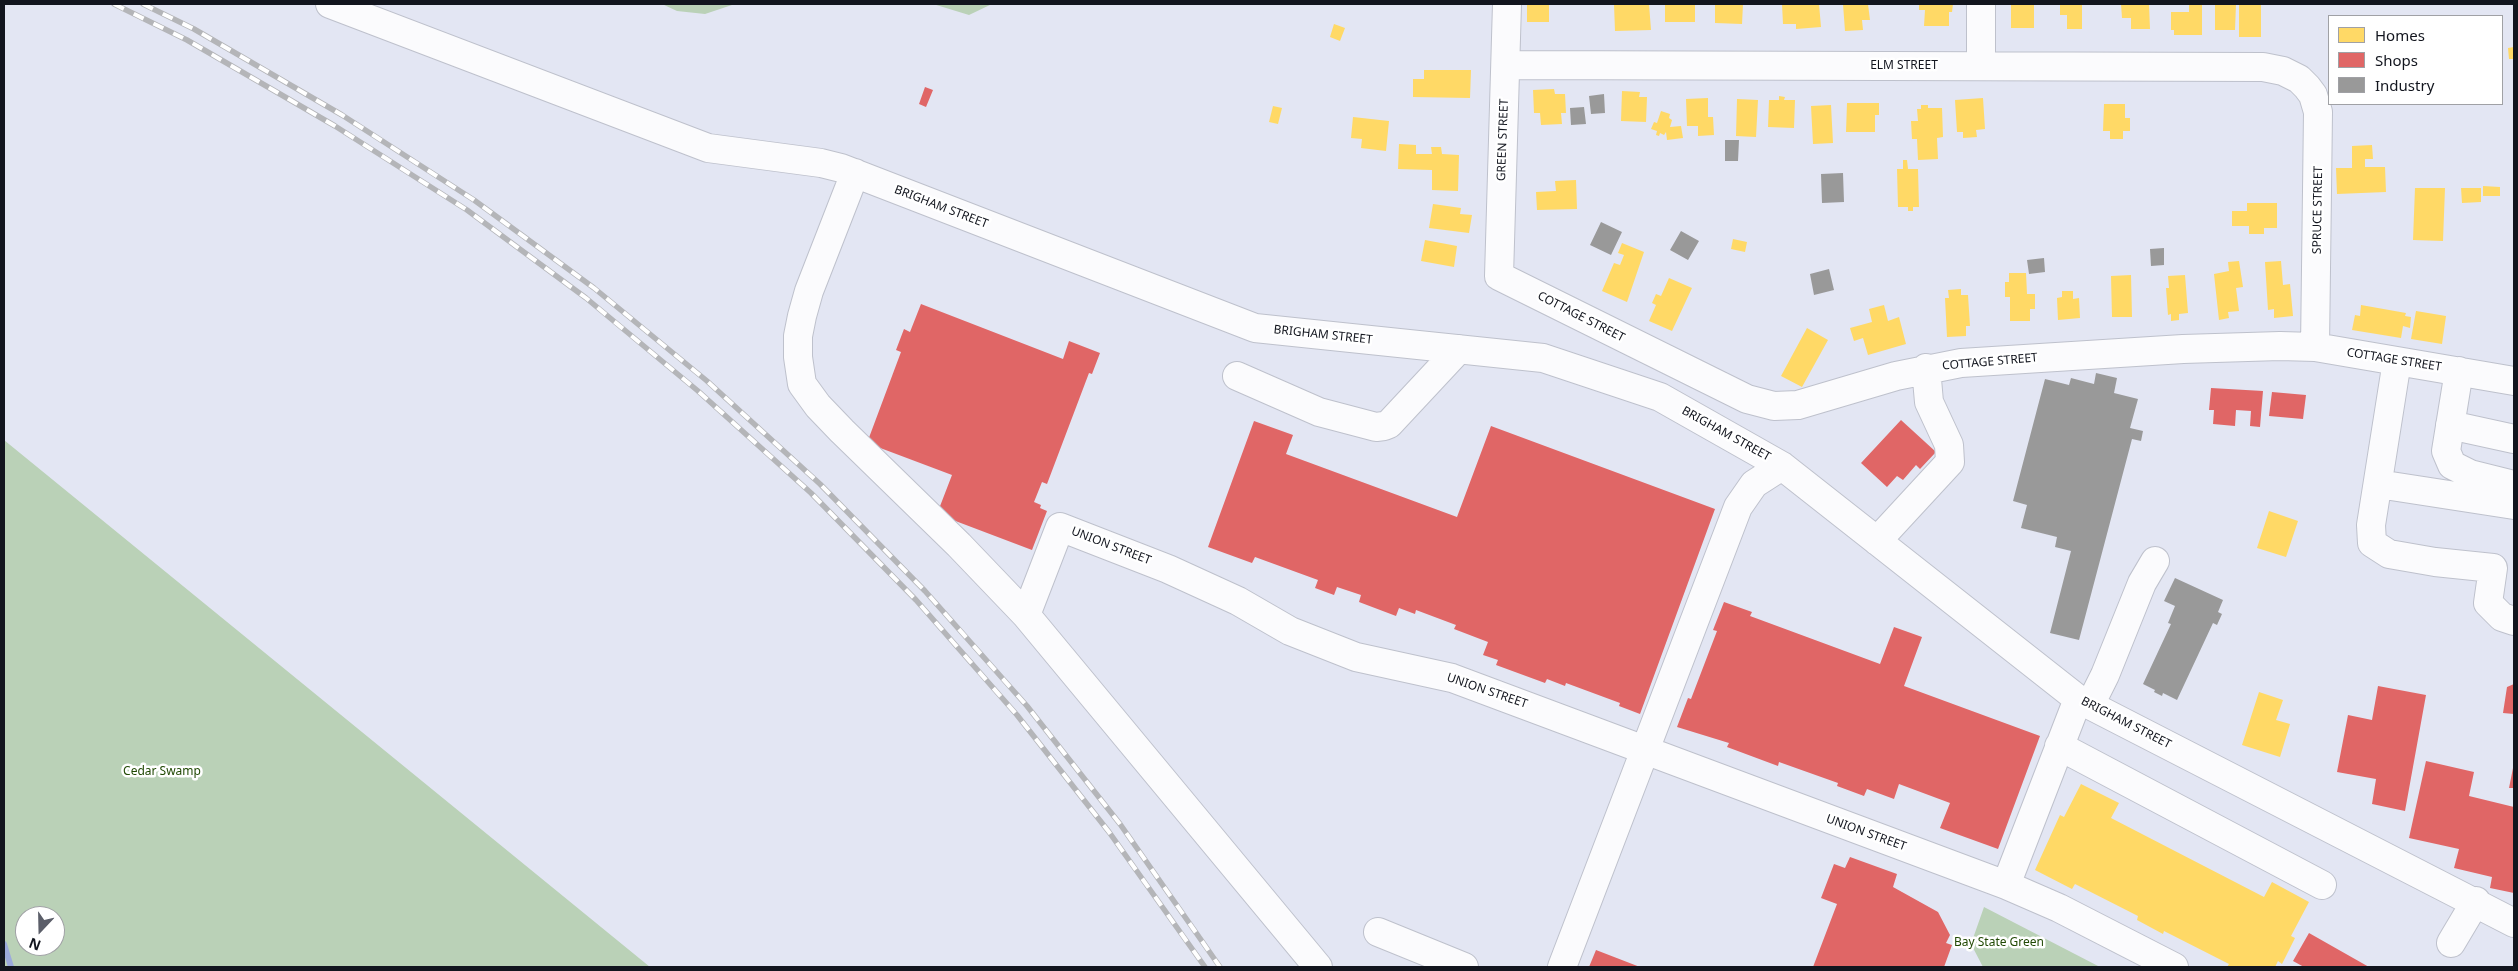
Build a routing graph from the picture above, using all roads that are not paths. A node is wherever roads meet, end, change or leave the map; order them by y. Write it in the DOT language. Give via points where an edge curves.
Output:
graph roads {
  1 [pos="330,4"];
  2 [pos="1507,4"];
  3 [pos="1981,4"];
  4 [pos="1506,65"];
  5 [pos="1981,66"];
  6 [pos="2299,80"];
  7 [pos="848,171"];
  8 [pos="1499,276"];
  9 [pos="2315,347"];
  10 [pos="1459,349"];
  11 [pos="2397,361"];
  12 [pos="1926,368"];
  13 [pos="2459,371"];
  14 [pos="1237,376"];
  15 [pos="2514,380"];
  16 [pos="2450,425"];
  17 [pos="2514,439"];
  18 [pos="1782,466"];
  19 [pos="2378,484"];
  20 [pos="2514,485"];
  21 [pos="2514,505"];
  22 [pos="1877,541"];
  23 [pos="2155,561"];
  24 [pos="2504,568"];
  25 [pos="1026,615"];
  26 [pos="2514,621"];
  27 [pos="2084,702"];
  28 [pos="2059,746"];
  29 [pos="1645,750"];
  30 [pos="2006,885"];
  31 [pos="2322,885"];
  32 [pos="2476,902"];
  33 [pos="2514,923"];
  34 [pos="1378,932"];
  35 [pos="2451,943"];
  36 [pos="1318,967"];
  37 [pos="1464,967"];
  38 [pos="1562,967"];
  39 [pos="2174,967"];
  1 -- 7 [label="street, BRIGHAM STREET" via="708,148 821,163"];
  2 -- 4 [label="street, GREEN STREET"];
  3 -- 5 [label="street"];
  4 -- 5 [label="street, ELM STREET"];
  4 -- 8 [label="street, GREEN STREET"];
  5 -- 6 [label="street, ELM STREET" via="2263,67 2283,70"];
  6 -- 9 [label="street, SPRUCE STREET" via="2313,95 2319,124"];
  7 -- 10 [label="street, BRIGHAM STREET" via="1255,328"];
  7 -- 25 [label="street" via="802,316 798,357 802,384 842,431"];
  8 -- 12 [label="street, COTTAGE STREET" via="1734,394 1762,403 1798,405"];
  9 -- 11 [label="street, COTTAGE STREET"];
  9 -- 12 [label="street, COTTAGE STREET" via="2183,349"];
  10 -- 14 [label="street" via="1389,424 1376,427 1319,412"];
  10 -- 18 [label="street, BRIGHAM STREET" via="1543,358 1660,397"];
  11 -- 13 [label="street, COTTAGE STREET"];
  11 -- 19 [label="street"];
  12 -- 22 [label="street" via="1929,402 1949,445 1950,462"];
  13 -- 15 [label="street, COTTAGE STREET"];
  13 -- 16 [label="street"];
  16 -- 17 [label="street"];
  16 -- 20 [label="street" via="2446,451 2452,465 2470,474"];
  18 -- 22 [label="street, BRIGHAM STREET"];
  18 -- 29 [label="street" via="1754,484 1738,508"];
  19 -- 21 [label="street"];
  19 -- 24 [label="street" via="2371,525 2372,543 2389,554"];
  22 -- 27 [label="street, BRIGHAM STREET"];
  23 -- 27 [label="street" via="2142,583 2105,675"];
  24 -- 26 [label="street" via="2488,604 2502,617"];
  25 -- 29 [label="street, UNION STREET" via="1060,526 1168,569 1238,601 1290,631 1356,657 1452,678"];
  25 -- 36 [label="street"];
  27 -- 28 [label="street"];
  27 -- 32 [label="street, BRIGHAM STREET"];
  28 -- 30 [label="street"];
  28 -- 31 [label="street"];
  29 -- 30 [label="street, UNION STREET"];
  29 -- 38 [label="street"];
  30 -- 39 [label="street, UNION STREET" via="2059,908"];
  32 -- 33 [label="street, BRIGHAM STREET"];
  32 -- 35 [label="street"];
  34 -- 37 [label="street"];
}
